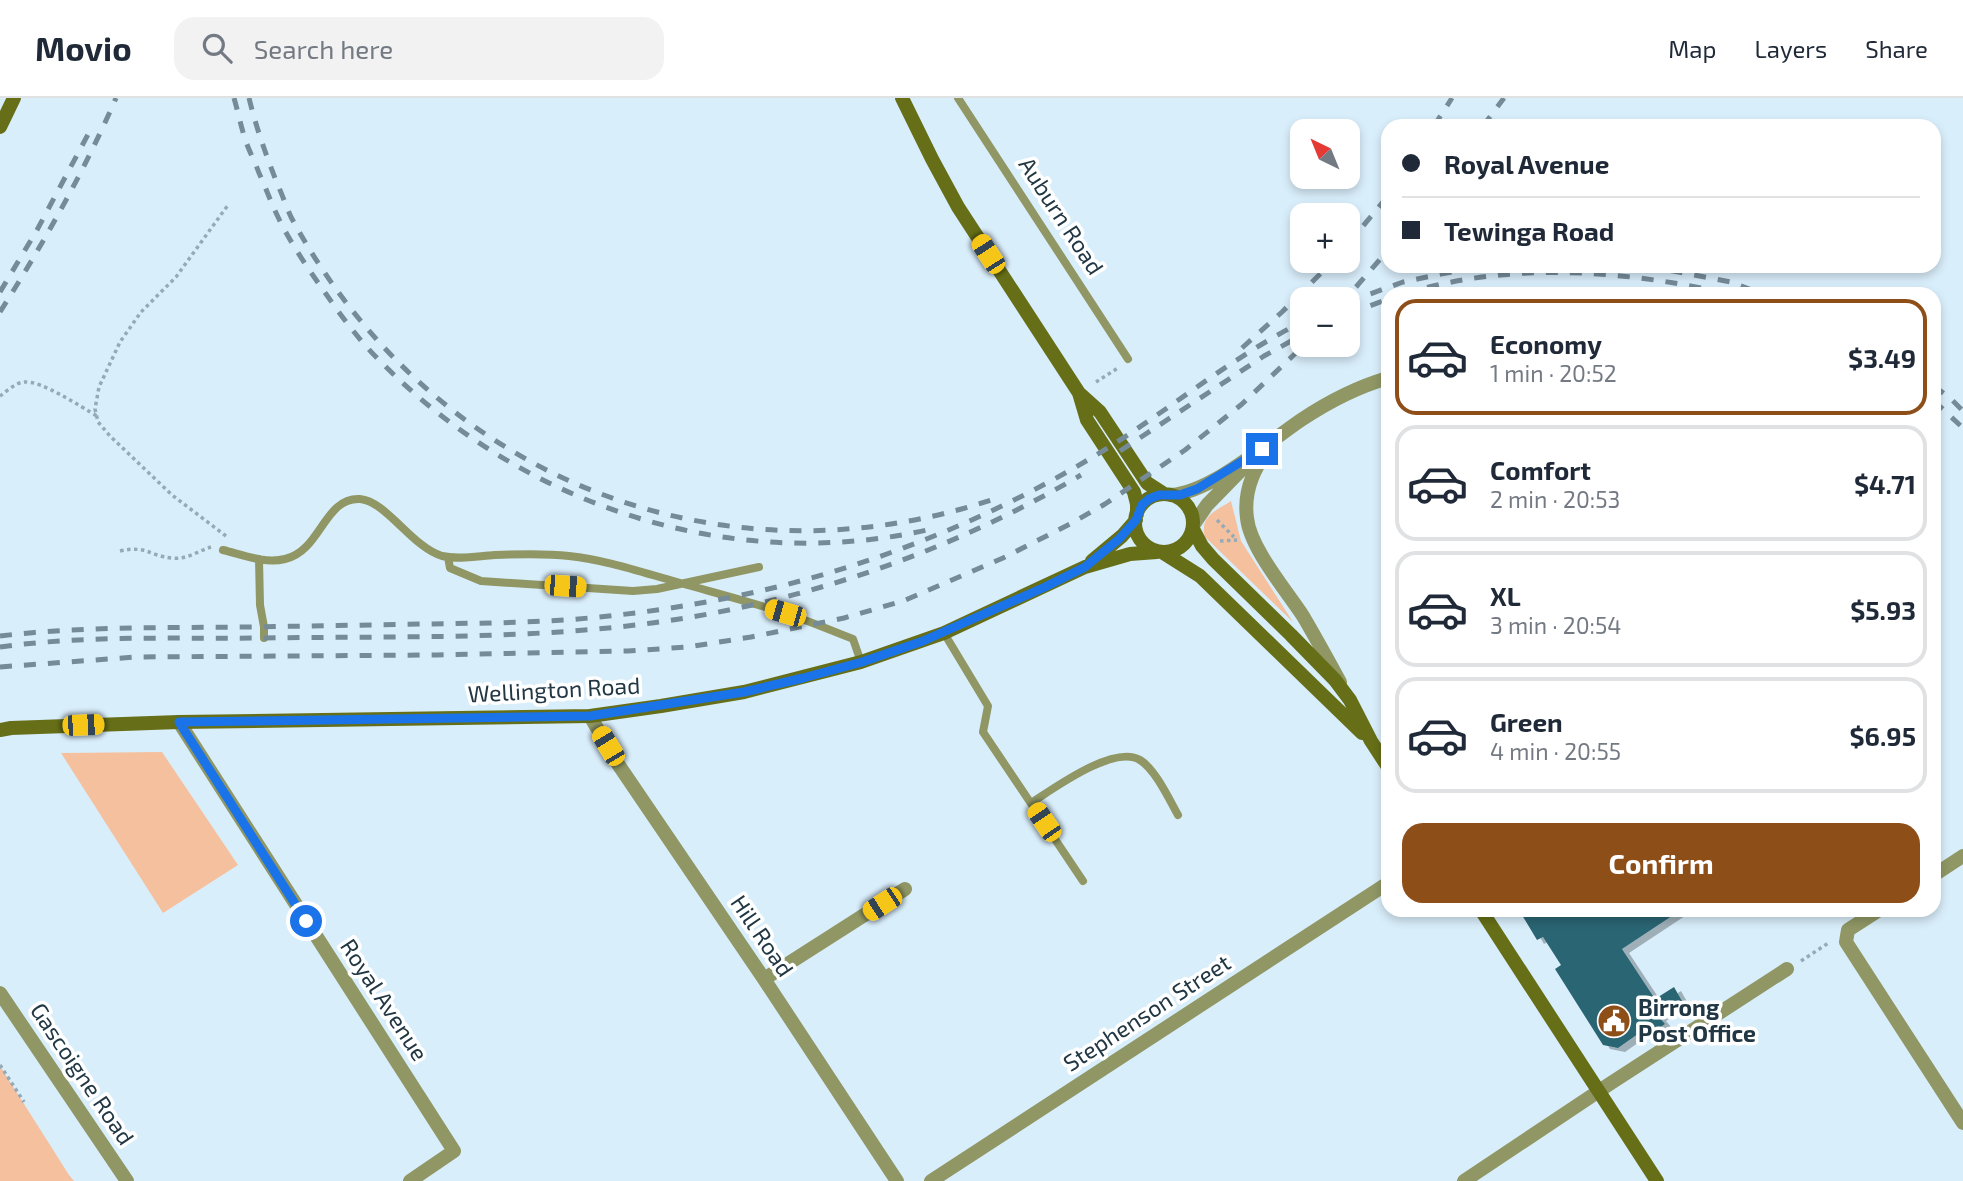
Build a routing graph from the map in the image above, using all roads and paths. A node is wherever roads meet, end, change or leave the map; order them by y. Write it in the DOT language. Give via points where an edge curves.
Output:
graph roads {
  1 [pos="14,98"];
  2 [pos="902,98"];
  3 [pos="958,98"];
  4 [pos="0,127"];
  5 [pos="228,205"];
  6 [pos="1128,359"];
  7 [pos="1120,367"];
  8 [pos="1381,381"];
  9 [pos="1096,382"];
  10 [pos="0,396"];
  11 [pos="97,416"];
  12 [pos="1094,416"];
  13 [pos="1267,446"];
  14 [pos="1163,492"];
  15 [pos="1136,517"];
  16 [pos="1214,517"];
  17 [pos="1193,527"];
  18 [pos="1214,542"];
  19 [pos="223,550"];
  20 [pos="120,551"];
  21 [pos="1160,552"];
  22 [pos="244,555"];
  23 [pos="448,557"];
  24 [pos="259,559"];
  25 [pos="759,567"];
  26 [pos="1085,567"];
  27 [pos="944,633"];
  28 [pos="264,638"];
  29 [pos="862,662"];
  30 [pos="1350,700"];
  31 [pos="590,716"];
  32 [pos="179,722"];
  33 [pos="0,730"];
  34 [pos="1371,741"];
  35 [pos="1381,756"];
  36 [pos="1031,803"];
  37 [pos="1178,814"];
  38 [pos="1963,856"];
  39 [pos="1941,870"];
  40 [pos="1083,881"];
  41 [pos="1381,888"];
  42 [pos="905,889"];
  43 [pos="1486,917"];
  44 [pos="1868,917"];
  45 [pos="1854,926"];
  46 [pos="1787,970"];
  47 [pos="764,979"];
  48 [pos="0,993"];
  49 [pos="0,1065"];
  50 [pos="1599,1091"];
  51 [pos="24,1102"];
  52 [pos="1963,1123"];
  53 [pos="127,1181"];
  54 [pos="410,1181"];
  55 [pos="897,1181"];
  56 [pos="931,1181"];
  57 [pos="1464,1181"];
  58 [pos="1657,1181"];
  1 -- 4 [label="main road"];
  2 -- 12 [label="main road" via="958,208"];
  3 -- 6 [label="lane, Auburn Road"];
  5 -- 11 [label="path" via="120,342 99,387"];
  7 -- 9 [label="path"];
  8 -- 13 [label="street" via="1336,399"];
  10 -- 11 [label="path" via="17,384 37,382"];
  11 -- 22 [label="path" via="110,436 172,495"];
  12 -- 14 [label="main road" via="1146,481"];
  12 -- 15 [label="main road" via="1136,498"];
  13 -- 14 [label="street" via="1203,486 1186,493"];
  13 -- 17 [label="street" via="1207,505"];
  13 -- 30 [label="street" via="1248,487 1248,527"];
  14 -- 15 [label="main road" via="1145,502"];
  14 -- 17 [label="main road" via="1186,504"];
  15 -- 21 [label="main road" via="1139,537"];
  15 -- 26 [label="main road, Wellington Road" via="1119,539"];
  16 -- 18 [label="path" via="1238,540"];
  17 -- 21 [label="main road" via="1182,547"];
  17 -- 30 [label="main road" via="1213,559 1323,666"];
  19 -- 20 [label="path" via="209,547 174,559 144,549"];
  19 -- 22 [label="lane"];
  21 -- 26 [label="main road, Wellington Road" via="1130,554"];
  21 -- 34 [label="main road" via="1200,576"];
  22 -- 24 [label="lane"];
  23 -- 24 [label="lane" via="424,548 374,504 356,499 336,508 299,554 284,560"];
  23 -- 25 [label="lane" via="450,568 481,581 633,591"];
  23 -- 29 [label="lane" via="566,555 612,563 785,613 853,639"];
  24 -- 28 [label="lane"];
  26 -- 27 [label="main road, Wellington Road"];
  27 -- 29 [label="main road, Wellington Road"];
  27 -- 36 [label="lane" via="988,706 983,732"];
  29 -- 31 [label="main road, Wellington Road" via="744,692"];
  30 -- 34 [label="main road"];
  31 -- 32 [label="main road, Wellington Road"];
  31 -- 47 [label="street, Hill Road"];
  32 -- 33 [label="main road, Wellington Road"];
  32 -- 54 [label="street, Royal Avenue" via="454,1152"];
  34 -- 35 [label="main road"];
  36 -- 37 [label="lane" via="1082,772 1126,756 1141,760 1153,773"];
  36 -- 40 [label="lane"];
  38 -- 39 [label="street"];
  41 -- 56 [label="street, Stephenson Street"];
  42 -- 47 [label="street"];
  43 -- 50 [label="main road"];
  44 -- 45 [label="street"];
  45 -- 46 [label="path"];
  45 -- 52 [label="street" via="1846,942 1852,953"];
  46 -- 50 [label="street"];
  47 -- 55 [label="street, Hill Road"];
  48 -- 53 [label="street, Gascoigne Road"];
  49 -- 51 [label="path"];
  50 -- 57 [label="street"];
  50 -- 58 [label="main road"];
}
